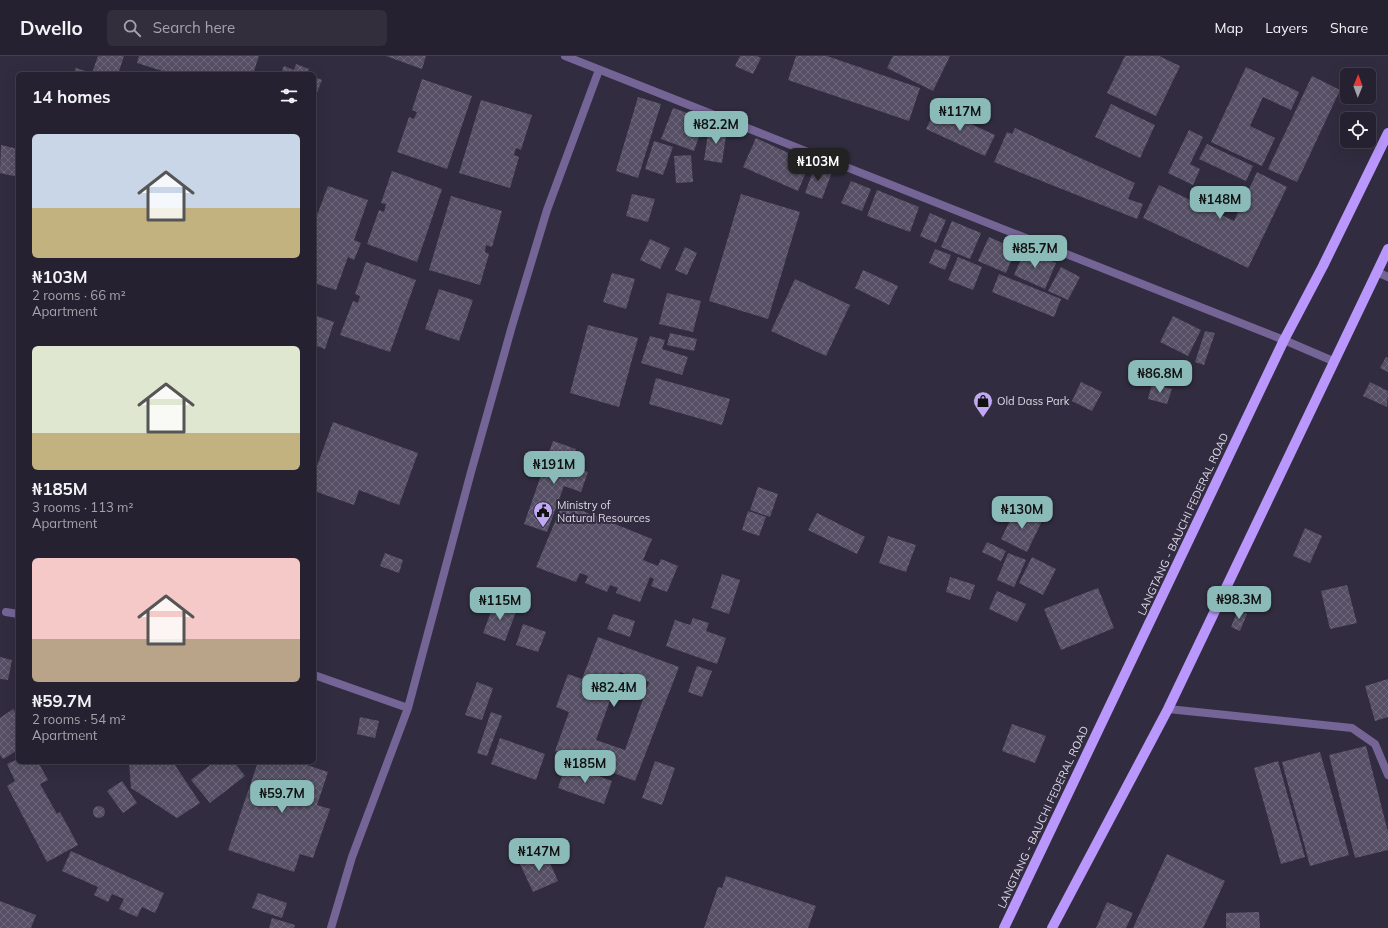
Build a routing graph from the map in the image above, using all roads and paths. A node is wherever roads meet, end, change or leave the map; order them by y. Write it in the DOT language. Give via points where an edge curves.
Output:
graph roads {
  1 [pos="566,56"];
  2 [pos="599,70"];
  3 [pos="1388,133"];
  4 [pos="1388,249"];
  5 [pos="1377,272"];
  6 [pos="1388,277"];
  7 [pos="1284,340"];
  8 [pos="1333,361"];
  9 [pos="6,612"];
  10 [pos="16,614"];
  11 [pos="316,676"];
  12 [pos="408,708"];
  13 [pos="1168,709"];
  14 [pos="1388,775"];
  15 [pos="331,928"];
  16 [pos="1004,928"];
  17 [pos="1052,928"];
  1 -- 2 [label="street"];
  2 -- 7 [label="street"];
  2 -- 12 [label="street" via="547,210 512,326"];
  3 -- 7 [label="main road, LANGTANG - BAUCHI FEDERAL ROAD"];
  4 -- 5 [label="main road"];
  5 -- 6 [label="street"];
  5 -- 8 [label="main road"];
  7 -- 8 [label="street"];
  7 -- 16 [label="main road, LANGTANG - BAUCHI FEDERAL ROAD"];
  8 -- 13 [label="main road"];
  9 -- 10 [label="street"];
  11 -- 12 [label="street"];
  12 -- 15 [label="street" via="352,857"];
  13 -- 14 [label="street" via="1352,728 1375,744"];
  13 -- 17 [label="main road"];
}
